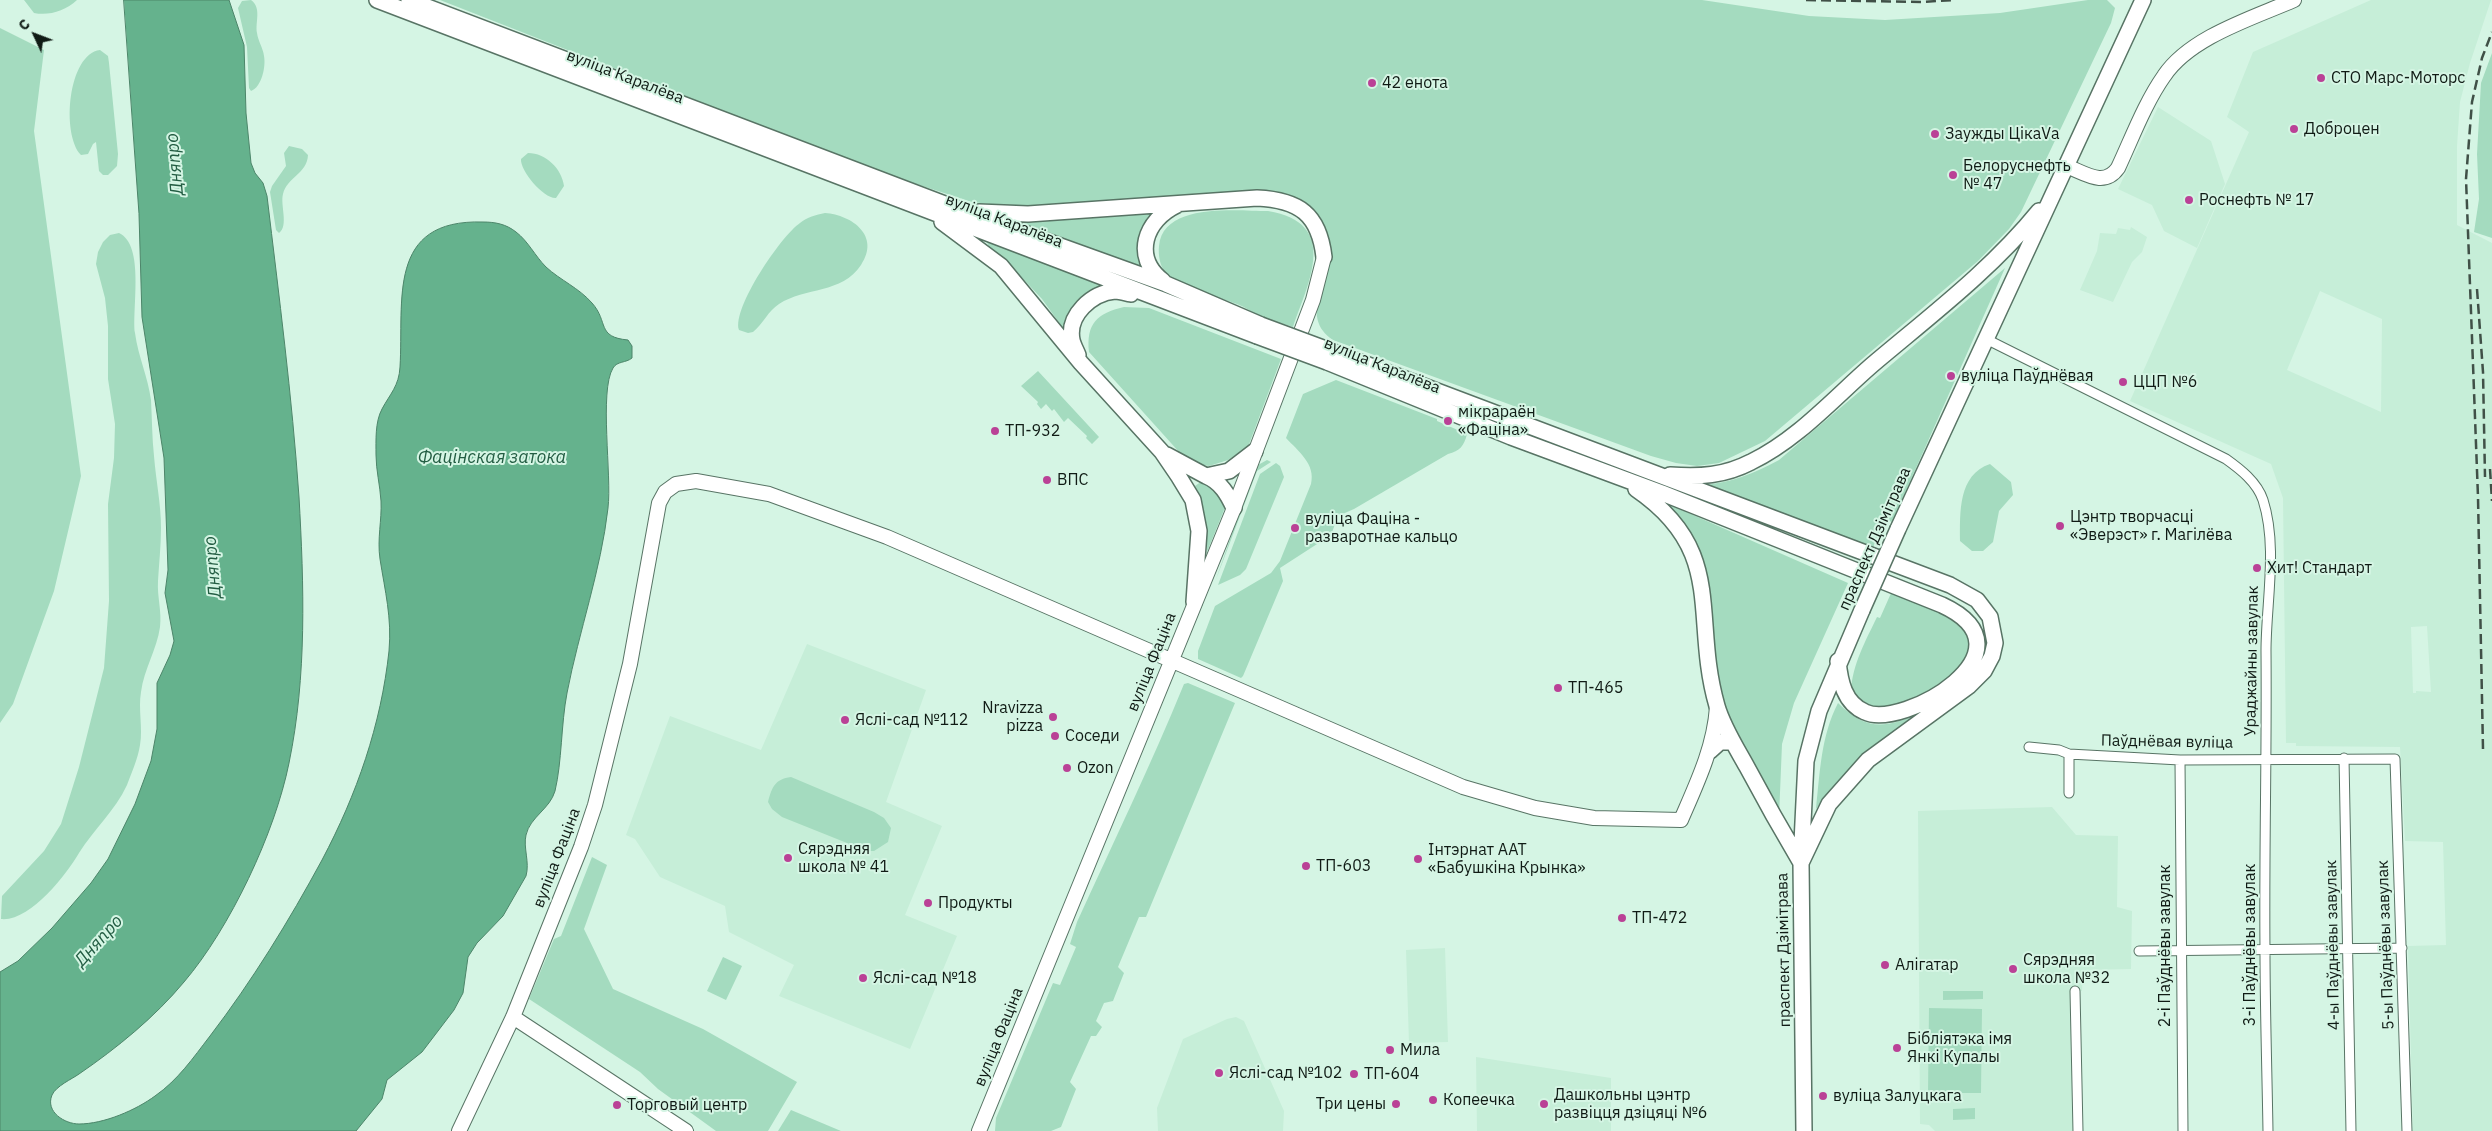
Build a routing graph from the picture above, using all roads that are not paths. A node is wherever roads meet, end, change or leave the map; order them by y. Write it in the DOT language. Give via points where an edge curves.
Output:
graph roads {
  1 [pos="377,0"];
  2 [pos="409,0"];
  3 [pos="2143,0"];
  4 [pos="2294,0"];
  5 [pos="2066,166"];
  6 [pos="2053,195"];
  7 [pos="1182,203"];
  8 [pos="927,211"];
  9 [pos="963,212"];
  10 [pos="1324,257"];
  11 [pos="1166,284"];
  12 [pos="1162,300"];
  13 [pos="1259,330"];
  14 [pos="1986,338"];
  15 [pos="1329,357"];
  16 [pos="1081,363"];
  17 [pos="1255,451"];
  18 [pos="1162,452"];
  19 [pos="1646,471"];
  20 [pos="1206,476"];
  21 [pos="1617,476"];
  22 [pos="1234,508"];
  23 [pos="1827,538"];
  24 [pos="1819,557"];
  25 [pos="1194,602"];
  26 [pos="1172,660"];
  27 [pos="1838,661"];
  28 [pos="1717,707"];
  29 [pos="1732,742"];
  30 [pos="2029,748"];
  31 [pos="1710,751"];
  32 [pos="2069,754"];
  33 [pos="2265,758"];
  34 [pos="2344,758"];
  35 [pos="2394,759"];
  36 [pos="2180,760"];
  37 [pos="2069,793"];
  38 [pos="1801,863"];
  39 [pos="2348,948"];
  40 [pos="2402,948"];
  41 [pos="2265,950"];
  42 [pos="2139,951"];
  43 [pos="2180,952"];
  44 [pos="2075,991"];
  45 [pos="513,1017"];
  46 [pos="459,1131"];
  47 [pos="686,1131"];
  48 [pos="979,1131"];
  49 [pos="1804,1131"];
  50 [pos="2078,1131"];
  51 [pos="2182,1131"];
  52 [pos="2268,1131"];
  53 [pos="2351,1131"];
  54 [pos="2407,1131"];
  1 -- 8 [label="main road, вуліца Каралёва"];
  2 -- 9 [label="main road, вуліца Каралёва"];
  3 -- 5 [label="main road, праспект Дзімітрава"];
  4 -- 5 [label="street" via="2210,38 2177,60 2164,76 2118,168 2108,178 2100,179"];
  5 -- 6 [label="main road, праспект Дзімітрава"];
  6 -- 14 [label="main road, праспект Дзімітрава"];
  6 -- 19 [label="main road" via="2005,251 1775,449 1735,469 1710,476"];
  7 -- 9 [label="main road" via="1028,214"];
  7 -- 10 [label="main road" via="1257,198 1292,203 1302,209 1316,226"];
  7 -- 11 [label="main road" via="1156,218 1145,248 1153,273"];
  8 -- 12 [label="main road, вуліца Каралёва"];
  8 -- 16 [label="main road" via="1001,266"];
  9 -- 11 [label="main road, вуліца Каралёва"];
  10 -- 17 [label="street, вуліца Фаціна" via="1313,300"];
  11 -- 13 [label="main road, вуліца Каралёва"];
  12 -- 13 [label="main road, вуліца Каралёва"];
  12 -- 16 [label="main road" via="1116,291 1103,294 1084,306 1072,327 1072,339"];
  13 -- 15 [label="main road, вуліца Каралёва, bridge"];
  14 -- 27 [label="main road, праспект Дзімітрава, bridge"];
  14 -- 33 [label="street, Ураджайны завулак" via="2198,443 2226,459 2252,481 2263,499 2269,544"];
  15 -- 19 [label="main road, вуліца Каралёва"];
  15 -- 21 [label="main road, вуліца Каралёва" via="1511,437"];
  16 -- 18 [label="main road"];
  17 -- 20 [label="main road" via="1229,471"];
  17 -- 22 [label="street, вуліца Фаціна"];
  18 -- 20 [label="main road"];
  18 -- 25 [label="main road" via="1192,500 1199,531"];
  19 -- 23 [label="main road"];
  20 -- 22 [label="main road" via="1214,479 1227,493"];
  21 -- 24 [label="main road"];
  21 -- 28 [label="main road" via="1652,500 1671,518 1689,544 1698,569"];
  22 -- 25 [label="street, вуліца Фаціна"];
  23 -- 24 [label="main road"];
  23 -- 38 [label="main road" via="1950,585 1977,600 1990,617 1995,643 1984,671 1969,686 1868,760 1851,777 1828,804"];
  24 -- 27 [label="main road" via="1956,611 1967,619 1976,636 1976,656 1956,681 1916,706 1884,716 1865,712 1847,697 1840,680"];
  25 -- 26 [label="street, вуліца Фаціна"];
  26 -- 31 [label="street" via="1463,787 1536,808 1594,818 1681,820"];
  26 -- 45 [label="street, вуліца Фаціна" via="887,537 770,494 696,481 676,484 665,492 659,503 630,664 595,805"];
  26 -- 48 [label="street, вуліца Фаціна"];
  27 -- 38 [label="main road, праспект Дзімітрава" via="1819,711 1808,753 1802,806"];
  28 -- 29 [label="main road"];
  28 -- 31 [label="street"];
  29 -- 31 [label="main road" via="1720,742"];
  29 -- 38 [label="main road"];
  30 -- 32 [label="street, Паўднёвая вуліца"];
  32 -- 36 [label="street, Паўднёвая вуліца"];
  32 -- 37 [label="street"];
  33 -- 34 [label="street, Паўднёвая вуліца"];
  33 -- 36 [label="street, Паўднёвая вуліца"];
  33 -- 41 [label="street, 3-і Паўднёвы завулак"];
  34 -- 35 [label="street, Паўднёвая вуліца"];
  34 -- 39 [label="street, 4-ы Паўднёвы завулак"];
  35 -- 40 [label="street, 5-ы Паўднёвы завулак"];
  36 -- 43 [label="street, 2-і Паўднёвы завулак"];
  38 -- 49 [label="main road, праспект Дзімітрава"];
  39 -- 40 [label="street"];
  39 -- 41 [label="street"];
  39 -- 53 [label="street, 4-ы Паўднёвы завулак"];
  40 -- 54 [label="street, 5-ы Паўднёвы завулак"];
  41 -- 43 [label="street"];
  41 -- 52 [label="street, 3-і Паўднёвы завулак"];
  42 -- 43 [label="street"];
  43 -- 51 [label="street, 2-і Паўднёвы завулак"];
  44 -- 50 [label="street"];
  45 -- 46 [label="street, вуліца Фаціна"];
  45 -- 47 [label="street"];
}
